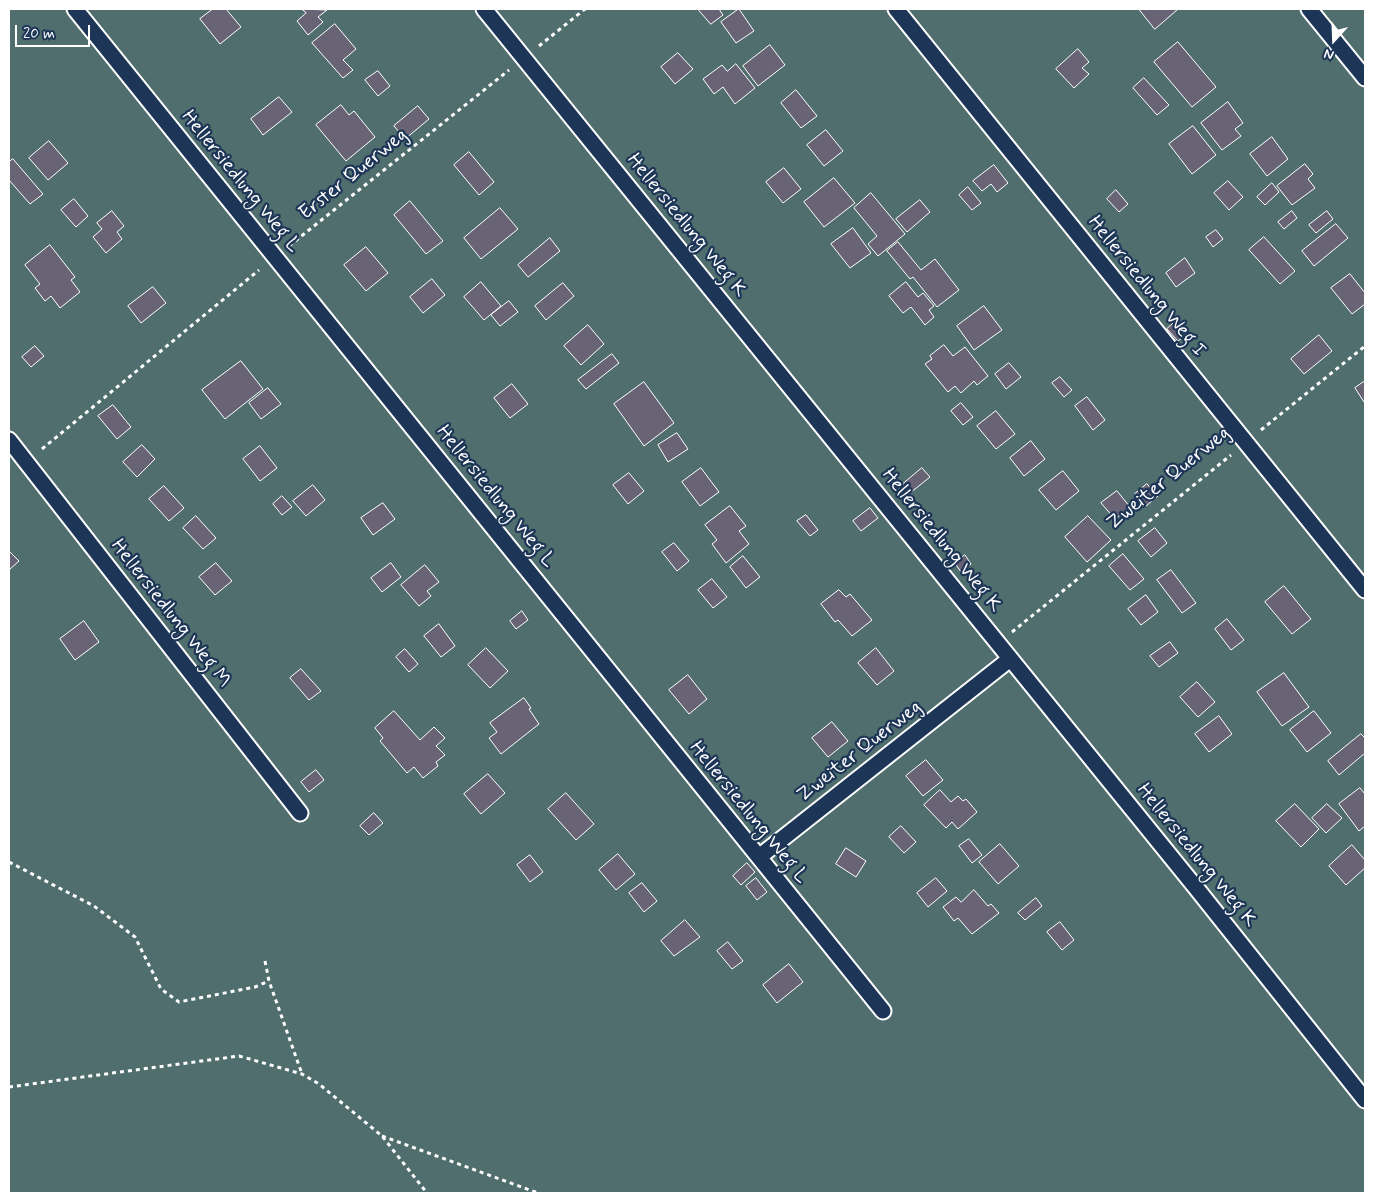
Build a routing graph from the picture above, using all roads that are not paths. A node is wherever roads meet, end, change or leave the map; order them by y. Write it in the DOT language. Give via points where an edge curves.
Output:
graph roads {
  1 [pos="74,9"];
  2 [pos="484,9"];
  3 [pos="896,9"];
  4 [pos="1309,9"];
  5 [pos="1365,78"];
  6 [pos="9,440"];
  7 [pos="1365,590"];
  8 [pos="1010,659"];
  9 [pos="300,814"];
  10 [pos="759,857"];
  11 [pos="883,1011"];
  12 [pos="1365,1100"];
  1 -- 10 [label="lane, Hellersiedlung Weg L"];
  2 -- 8 [label="lane, Hellersiedlung Weg K"];
  3 -- 7 [label="lane, Hellersiedlung Weg I"];
  4 -- 5 [label="lane"];
  6 -- 9 [label="lane, Hellersiedlung Weg M"];
  8 -- 10 [label="lane, Zweiter Querweg"];
  8 -- 12 [label="lane, Hellersiedlung Weg K"];
  10 -- 11 [label="lane, Hellersiedlung Weg L"];
}
